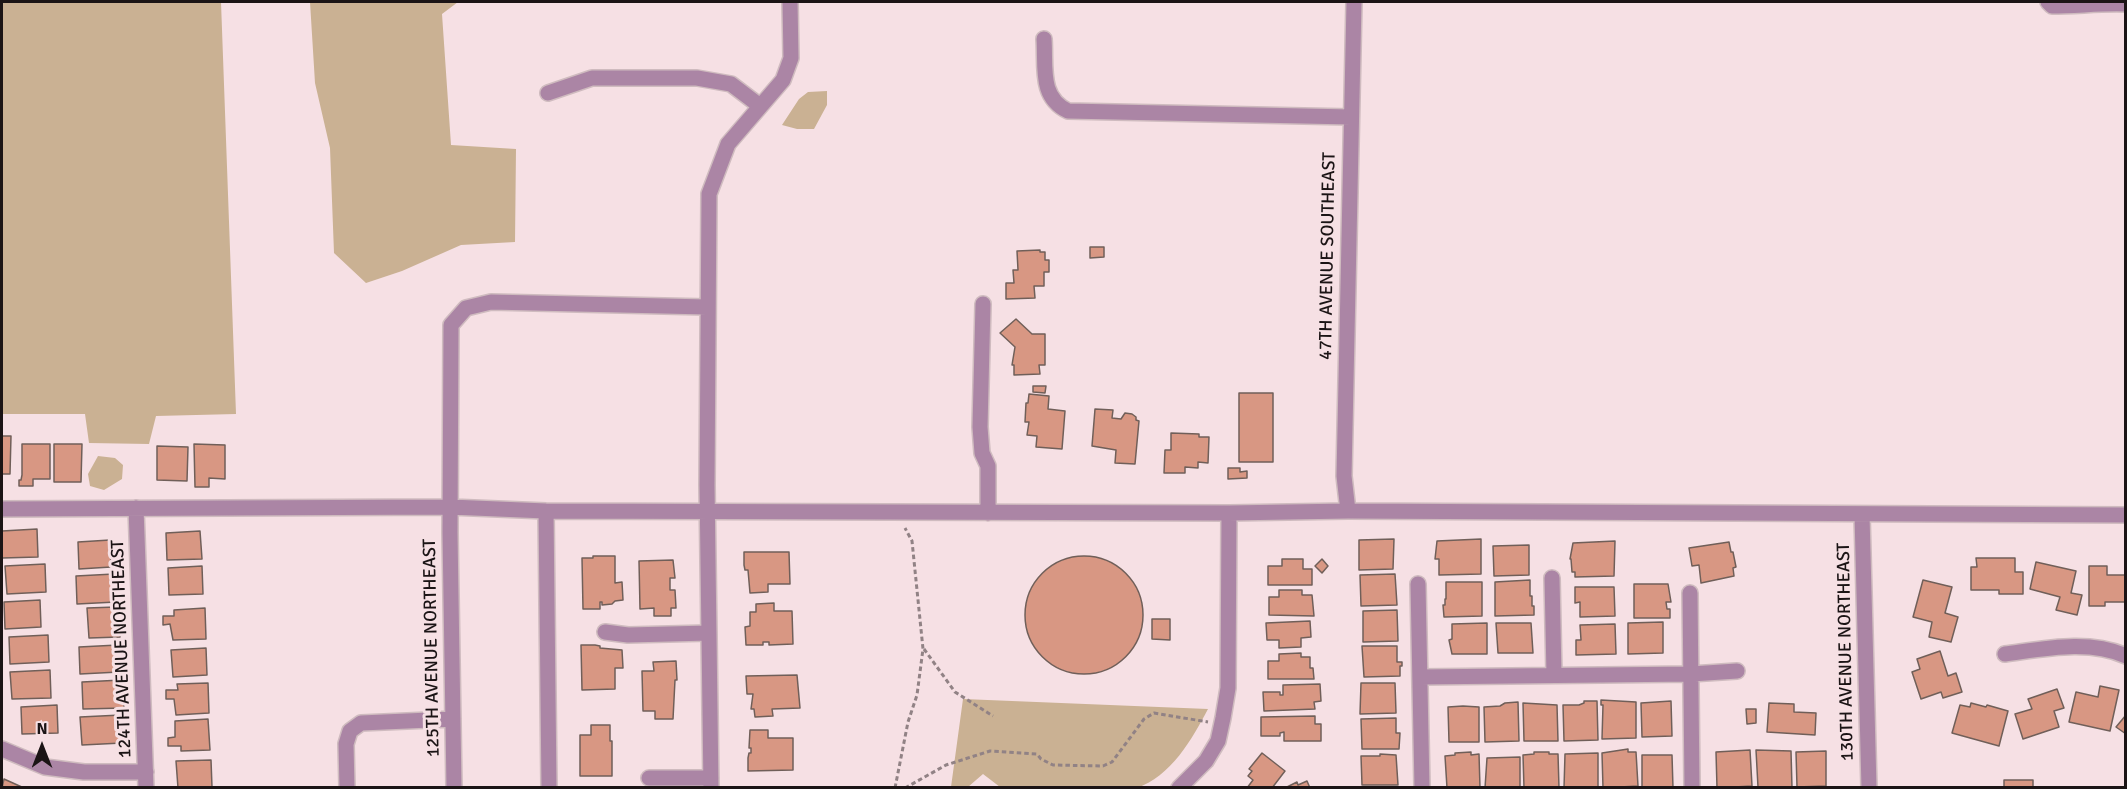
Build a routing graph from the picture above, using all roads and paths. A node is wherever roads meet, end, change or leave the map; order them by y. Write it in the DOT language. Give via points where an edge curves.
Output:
graph roads {
  1 [pos="790,2"];
  2 [pos="1354,2"];
  3 [pos="2048,2"];
  4 [pos="2126,4"];
  5 [pos="1044,39"];
  6 [pos="548,93"];
  7 [pos="760,106"];
  8 [pos="1351,117"];
  9 [pos="983,304"];
  10 [pos="707,307"];
  11 [pos="450,507"];
  12 [pos="136,508"];
  13 [pos="2,509"];
  14 [pos="546,511"];
  15 [pos="1348,511"];
  16 [pos="707,512"];
  17 [pos="988,513"];
  18 [pos="1229,513"];
  19 [pos="1862,515"];
  20 [pos="2126,515"];
  21 [pos="902,524"];
  22 [pos="1552,578"];
  23 [pos="1418,585"];
  24 [pos="1690,593"];
  25 [pos="605,632"];
  26 [pos="709,633"];
  27 [pos="923,649"];
  28 [pos="2005,654"];
  29 [pos="2126,656"];
  30 [pos="1737,671"];
  31 [pos="1691,674"];
  32 [pos="1554,675"];
  33 [pos="1420,677"];
  34 [pos="993,716"];
  35 [pos="453,719"];
  36 [pos="1221,725"];
  37 [pos="3,750"];
  38 [pos="146,772"];
  39 [pos="650,778"];
  40 [pos="711,783"];
  41 [pos="146,788"];
  42 [pos="347,788"];
  43 [pos="454,788"];
  44 [pos="549,788"];
  45 [pos="896,788"];
  46 [pos="905,788"];
  47 [pos="1179,788"];
  48 [pos="1422,788"];
  49 [pos="1692,788"];
  50 [pos="1869,788"];
  1 -- 7 [label="street" via="791,57 780,84"];
  2 -- 8 [label="street, 47TH AVENUE SOUTHEAST"];
  3 -- 4 [label="street" via="2052,6"];
  5 -- 8 [label="street" via="1046,86 1056,105 1068,111"];
  6 -- 7 [label="street" via="592,78 697,78 731,84"];
  7 -- 10 [label="street" via="728,144 709,194"];
  8 -- 15 [label="street, 47TH AVENUE SOUTHEAST" via="1344,476"];
  9 -- 17 [label="street" via="980,427 982,453 988,466"];
  10 -- 11 [label="street, 125TH AVENUE NORTHEAST" via="490,302 466,308 452,325"];
  10 -- 16 [label="street"];
  11 -- 12 [label="street"];
  11 -- 14 [label="street"];
  11 -- 35 [label="street, 125TH AVENUE NORTHEAST"];
  12 -- 13 [label="street"];
  12 -- 38 [label="street, 124TH AVENUE NORTHEAST"];
  14 -- 16 [label="street"];
  14 -- 44 [label="street"];
  15 -- 18 [label="street"];
  15 -- 19 [label="street"];
  16 -- 17 [label="street"];
  16 -- 26 [label="street"];
  17 -- 18 [label="street"];
  18 -- 36 [label="street" via="1228,688"];
  19 -- 20 [label="street"];
  19 -- 50 [label="street, 130TH AVENUE NORTHEAST"];
  21 -- 27 [label="path" via="912,541"];
  22 -- 32 [label="street"];
  23 -- 33 [label="street"];
  24 -- 31 [label="street"];
  25 -- 26 [label="street"];
  26 -- 40 [label="street"];
  27 -- 34 [label="path" via="956,692"];
  27 -- 45 [label="path"];
  28 -- 29 [label="street" via="2091,648"];
  30 -- 31 [label="street"];
  31 -- 32 [label="street"];
  31 -- 49 [label="street"];
  32 -- 33 [label="street"];
  33 -- 48 [label="street"];
  35 -- 42 [label="street" via="362,723 350,731 346,744"];
  35 -- 43 [label="street, 125TH AVENUE NORTHEAST"];
  36 -- 46 [label="path" via="1154,713 1144,719 1112,762 1103,766 1053,765 1037,754 990,751 946,765"];
  36 -- 47 [label="street" via="1218,741 1206,761"];
  37 -- 38 [label="street" via="45,767 84,772"];
  38 -- 41 [label="street, 124TH AVENUE NORTHEAST"];
  39 -- 40 [label="street"];
}
